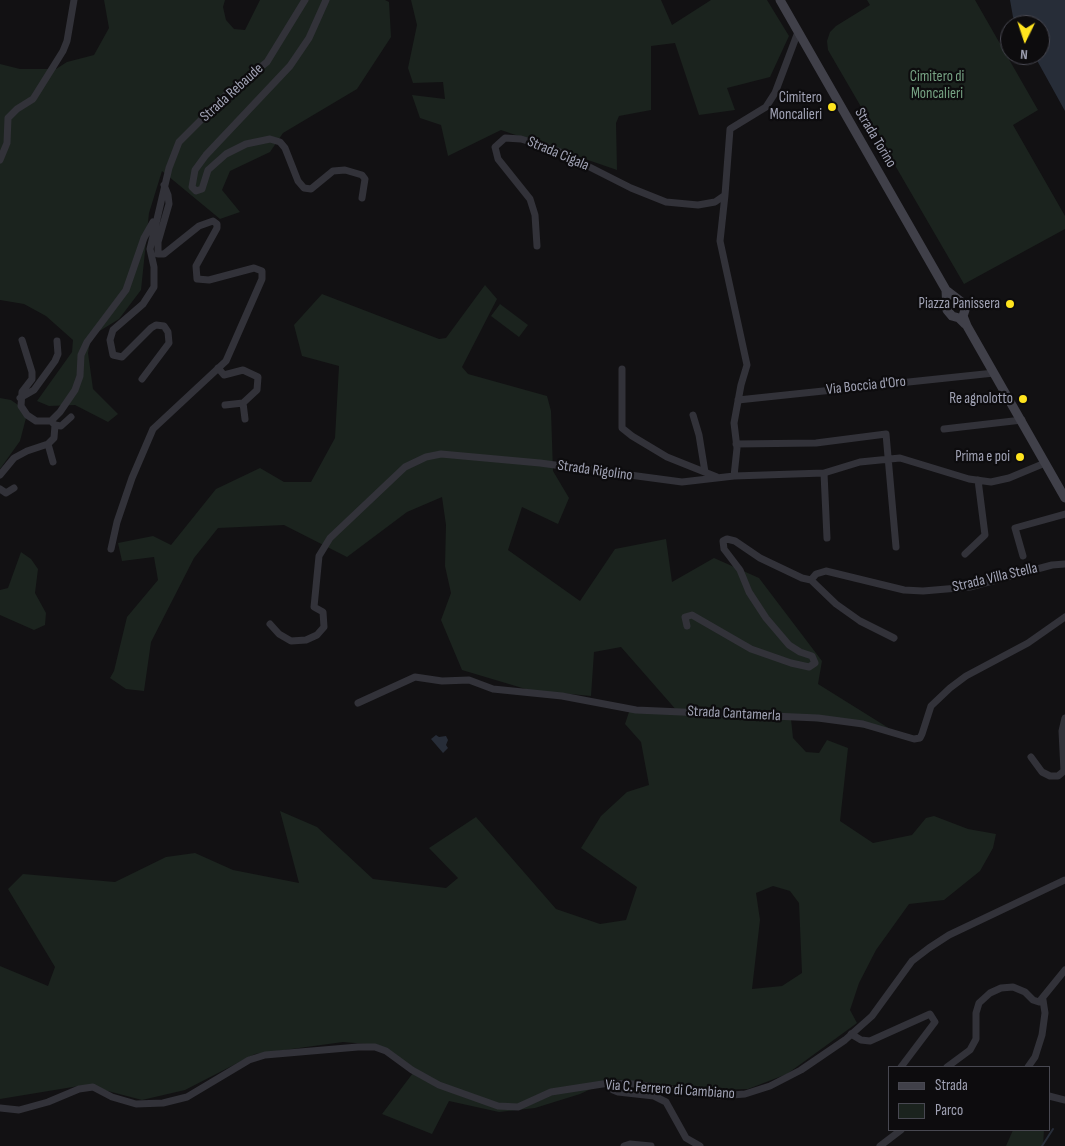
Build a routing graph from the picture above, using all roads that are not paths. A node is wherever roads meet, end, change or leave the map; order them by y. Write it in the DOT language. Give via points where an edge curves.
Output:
graph roads {
  1 [pos="74,0"];
  2 [pos="305,0"];
  3 [pos="326,0"];
  4 [pos="780,0"];
  5 [pos="798,32"];
  6 [pos="0,160"];
  7 [pos="164,185"];
  8 [pos="725,195"];
  9 [pos="362,198"];
  10 [pos="157,216"];
  11 [pos="537,246"];
  12 [pos="946,290"];
  13 [pos="967,326"];
  14 [pos="22,340"];
  15 [pos="57,341"];
  16 [pos="218,368"];
  17 [pos="622,369"];
  18 [pos="994,373"];
  19 [pos="142,379"];
  20 [pos="20,398"];
  21 [pos="738,400"];
  22 [pos="243,403"];
  23 [pos="225,405"];
  24 [pos="693,415"];
  25 [pos="71,417"];
  26 [pos="245,419"];
  27 [pos="1022,420"];
  28 [pos="53,423"];
  29 [pos="944,429"];
  30 [pos="48,444"];
  31 [pos="736,444"];
  32 [pos="887,459"];
  33 [pos="53,462"];
  34 [pos="1045,464"];
  35 [pos="705,472"];
  36 [pos="824,473"];
  37 [pos="0,476"];
  38 [pos="734,476"];
  39 [pos="721,478"];
  40 [pos="978,480"];
  41 [pos="14,488"];
  42 [pos="0,489"];
  43 [pos="1065,498"];
  44 [pos="1065,514"];
  45 [pos="827,538"];
  46 [pos="896,547"];
  47 [pos="111,549"];
  48 [pos="965,554"];
  49 [pos="1023,556"];
  50 [pos="1065,564"];
  51 [pos="811,580"];
  52 [pos="1065,616"];
  53 [pos="270,624"];
  54 [pos="687,626"];
  55 [pos="894,638"];
  56 [pos="358,703"];
  57 [pos="1065,718"];
  58 [pos="1031,757"];
  59 [pos="1065,880"];
  60 [pos="1065,970"];
  61 [pos="1043,1000"];
  62 [pos="851,1034"];
  63 [pos="902,1066"];
  64 [pos="948,1066"];
  65 [pos="1029,1066"];
  66 [pos="609,1083"];
  67 [pos="1050,1096"];
  68 [pos="1065,1100"];
  69 [pos="0,1108"];
  70 [pos="900,1131"];
  71 [pos="624,1146"];
  72 [pos="651,1146"];
  73 [pos="700,1146"];
  74 [pos="880,1146"];
  1 -- 6 [label="street" via="63,51 33,99 8,118 7,143"];
  2 -- 7 [label="street, Strada Rebaude" via="267,62 227,94 180,142"];
  3 -- 9 [label="street" via="309,38 290,66 206,154 195,170 192,187 196,191 202,189 208,170 226,154 246,144 270,139 280,142 285,148 304,188 311,189 333,171 345,170 365,179"];
  4 -- 5 [label="main road, Strada Torino"];
  5 -- 8 [label="street" via="775,94 766,107 730,129"];
  5 -- 12 [label="main road, Strada Torino"];
  7 -- 10 [label="street, Strada Rebaude"];
  7 -- 16 [label="street" via="169,204 158,242 158,254 164,254 199,226 213,221 217,228 196,266 197,280 209,280 252,268 262,272 262,282 239,334 226,361"];
  8 -- 11 [label="street, Strada Cigala" via="715,202 698,205 666,202 554,149 521,139 505,138 495,147 498,159 530,199"];
  8 -- 21 [label="street" via="720,241 747,366"];
  10 -- 19 [label="street, Strada Rebaude" via="150,249 154,286 143,304 113,330 110,340 113,355 122,357 151,328 164,326 169,343"];
  10 -- 28 [label="street" via="144,238 126,290 87,342 81,355 80,376 75,390"];
  12 -- 13 [label="main road, Strada Torino" via="963,303"];
  12 -- 13 [label="main road, Strada Torino" via="947,310"];
  13 -- 18 [label="main road, Strada Torino"];
  14 -- 20 [label="street" via="32,379"];
  15 -- 20 [label="street" via="55,360 34,390"];
  16 -- 22 [label="street" via="224,374 243,370 258,377 257,390"];
  16 -- 47 [label="street" via="153,429 132,478"];
  17 -- 35 [label="street" via="622,428 667,457"];
  18 -- 21 [label="street, Via Boccia d'Oro"];
  18 -- 27 [label="main road, Strada Torino"];
  20 -- 28 [label="street" via="27,415 36,421"];
  21 -- 31 [label="street" via="734,422"];
  22 -- 23 [label="street"];
  22 -- 26 [label="street"];
  24 -- 35 [label="street"];
  25 -- 28 [label="street" via="61,426"];
  27 -- 29 [label="street"];
  27 -- 34 [label="main road, Strada Torino"];
  28 -- 30 [label="street" via="54,438"];
  30 -- 33 [label="street"];
  30 -- 37 [label="street" via="14,458"];
  31 -- 32 [label="street" via="816,443 886,434"];
  31 -- 38 [label="street"];
  32 -- 36 [label="street, Strada Rigolino" via="860,462"];
  32 -- 40 [label="street, Strada Rigolino" via="900,458"];
  32 -- 46 [label="street"];
  34 -- 40 [label="street, Strada Rigolino" via="1009,478 990,482"];
  34 -- 43 [label="main road, Strada Torino"];
  35 -- 39 [label="street"];
  36 -- 38 [label="street, Strada Rigolino"];
  36 -- 45 [label="street"];
  38 -- 39 [label="street, Strada Rigolino"];
  39 -- 53 [label="street, Strada Rigolino" via="682,482 540,463 441,454 426,457 405,468 330,538 319,556 314,608 323,612 324,627 317,635 291,641 278,634"];
  40 -- 48 [label="street" via="986,535"];
  41 -- 42 [label="street" via="6,493"];
  44 -- 49 [label="street" via="1015,528"];
  50 -- 51 [label="street, Strada Villa Stella" via="970,587 923,591 904,590 826,571 816,574"];
  51 -- 54 [label="street" via="760,558 735,541 723,541 724,549 740,570 749,592 766,618 790,645 812,656 815,663 809,667 751,649 692,614 686,617"];
  51 -- 55 [label="street" via="860,621"];
  52 -- 56 [label="street, Strada Cantamerla" via="1028,643 950,688 931,706 920,738 914,739 863,724 818,718 636,710 562,696 493,689 469,680 415,677"];
  57 -- 58 [label="street" via="1062,731 1064,771 1058,776 1050,776 1042,772"];
  59 -- 62 [label="street, Via C. Ferrero di Cambiano" via="949,935 929,948 912,961 872,1016"];
  60 -- 61 [label="street"];
  61 -- 64 [label="street" via="1036,1002 1013,987 990,993 979,1003 976,1039 970,1050"];
  61 -- 65 [label="street" via="1042,1035"];
  62 -- 63 [label="street" via="870,1041 930,1014 935,1022"];
  62 -- 66 [label="street, Via C. Ferrero di Cambiano" via="801,1070 746,1094 719,1096"];
  66 -- 69 [label="street, Via C. Ferrero di Cambiano" via="551,1092 518,1107 498,1106 439,1085 386,1051 376,1047 358,1047 266,1055 249,1060 187,1097 163,1103 136,1104 93,1087 19,1110"];
  66 -- 73 [label="street" via="618,1092 654,1096 666,1102 686,1138"];
  67 -- 68 [label="street"];
  70 -- 74 [label="street"];
  71 -- 72 [label="street"];
}
